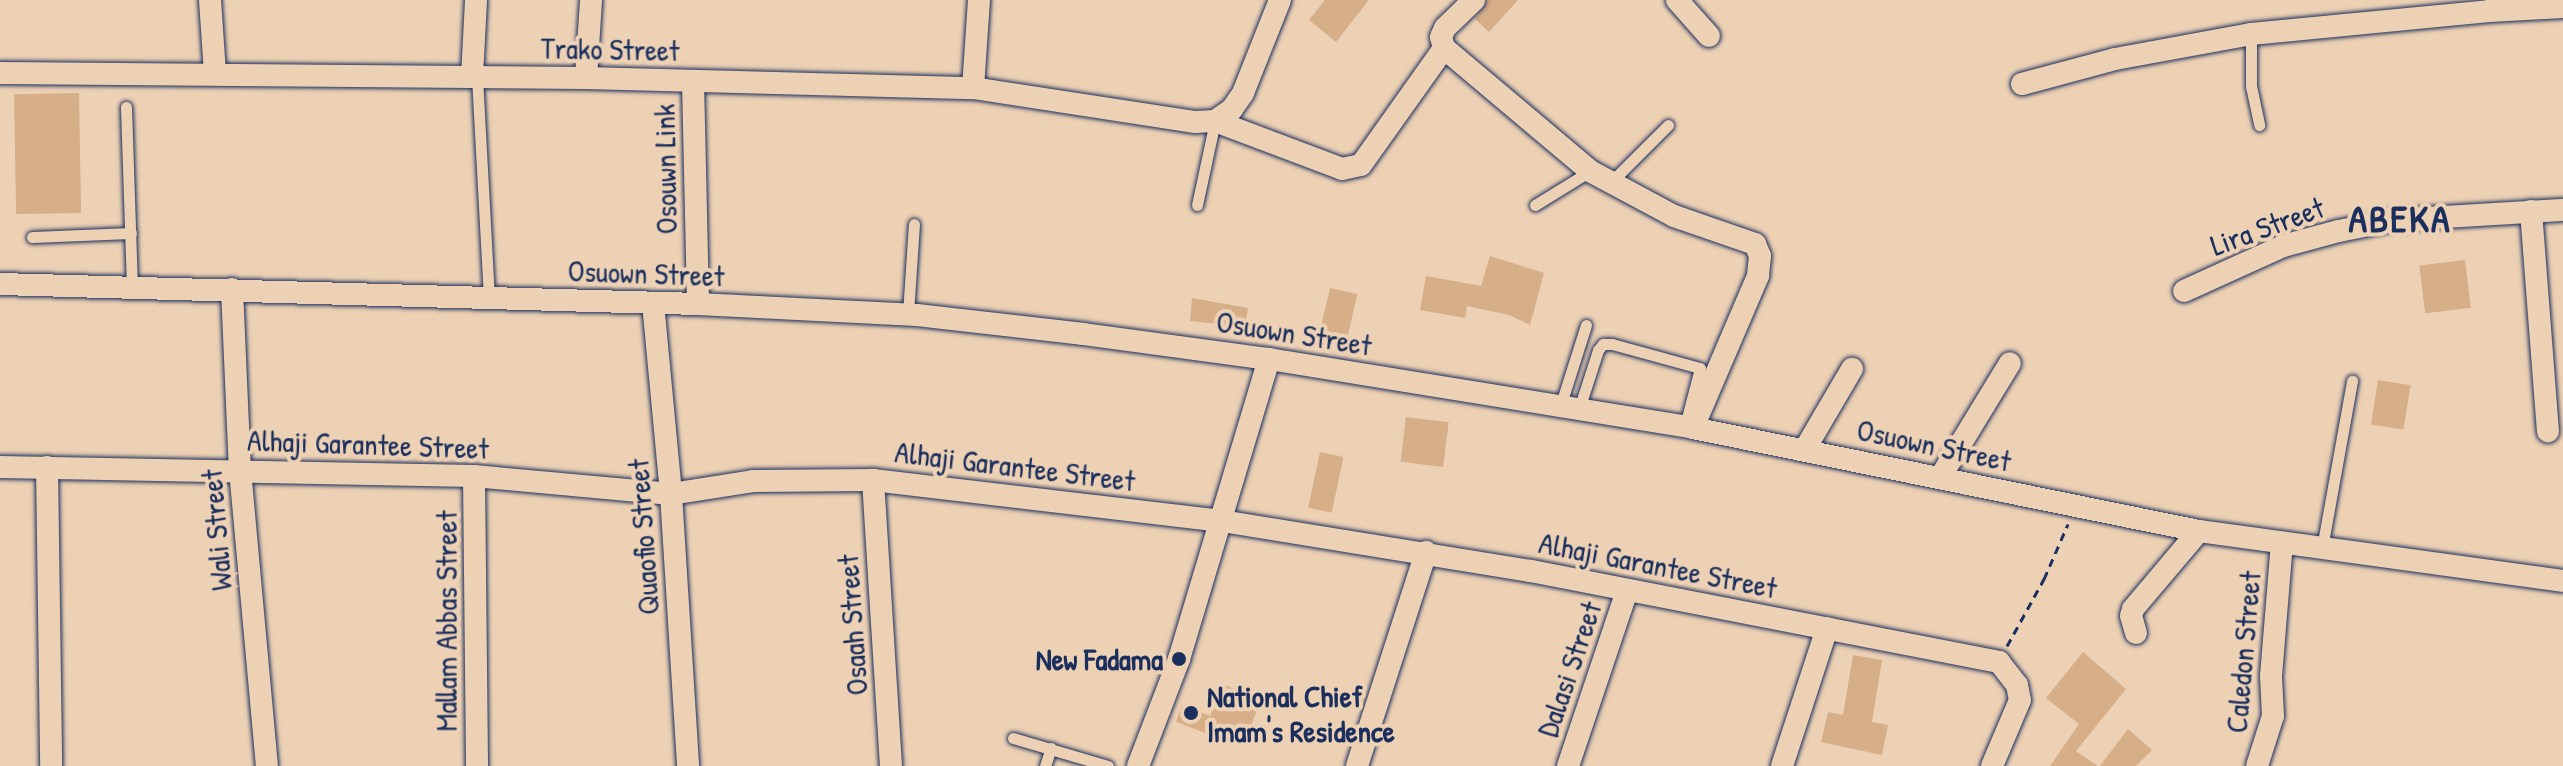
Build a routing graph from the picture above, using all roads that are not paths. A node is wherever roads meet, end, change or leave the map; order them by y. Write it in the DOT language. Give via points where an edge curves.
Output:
graph roads {
  1 [pos="210,0"];
  2 [pos="476,0"];
  3 [pos="591,0"];
  4 [pos="979,0"];
  5 [pos="1280,0"];
  6 [pos="1474,0"];
  7 [pos="1677,0"];
  8 [pos="2563,7"];
  9 [pos="2251,34"];
  10 [pos="1709,36"];
  11 [pos="1444,48"];
  12 [pos="0,73"];
  13 [pos="215,74"];
  14 [pos="474,77"];
  15 [pos="586,78"];
  16 [pos="693,81"];
  17 [pos="2022,84"];
  18 [pos="973,88"];
  19 [pos="126,107"];
  20 [pos="1215,121"];
  21 [pos="1668,125"];
  22 [pos="2259,125"];
  23 [pos="1590,171"];
  24 [pos="1610,183"];
  25 [pos="1197,205"];
  26 [pos="1535,205"];
  27 [pos="2563,210"];
  28 [pos="2531,211"];
  29 [pos="914,224"];
  30 [pos="131,233"];
  31 [pos="32,237"];
  32 [pos="0,284"];
  33 [pos="132,287"];
  34 [pos="232,289"];
  35 [pos="2184,291"];
  36 [pos="489,298"];
  37 [pos="653,303"];
  38 [pos="698,304"];
  39 [pos="908,314"];
  40 [pos="1586,325"];
  41 [pos="1269,359"];
  42 [pos="2010,363"];
  43 [pos="1852,369"];
  44 [pos="2352,381"];
  45 [pos="1569,408"];
  46 [pos="1688,428"];
  47 [pos="2548,431"];
  48 [pos="1805,449"];
  49 [pos="0,467"];
  50 [pos="47,467"];
  51 [pos="240,470"];
  52 [pos="474,476"];
  53 [pos="1941,476"];
  54 [pos="873,480"];
  55 [pos="671,494"];
  56 [pos="1222,521"];
  57 [pos="2199,531"];
  58 [pos="2282,542"];
  59 [pos="2322,548"];
  60 [pos="1426,552"];
  61 [pos="2563,581"];
  62 [pos="1627,591"];
  63 [pos="1827,628"];
  64 [pos="2136,633"];
  65 [pos="1013,738"];
  66 [pos="1051,748"];
  67 [pos="51,766"];
  68 [pos="267,766"];
  69 [pos="477,766"];
  70 [pos="688,766"];
  71 [pos="891,766"];
  72 [pos="1045,766"];
  73 [pos="1108,766"];
  74 [pos="1138,766"];
  75 [pos="1357,766"];
  76 [pos="1568,766"];
  77 [pos="1782,766"];
  78 [pos="1992,766"];
  79 [pos="2257,766"];
  1 -- 13 [label="street"];
  2 -- 14 [label="street"];
  3 -- 15 [label="street"];
  4 -- 18 [label="street"];
  5 -- 20 [label="street" via="1243,93"];
  6 -- 11 [label="street" via="1445,28"];
  7 -- 10 [label="street"];
  8 -- 9 [label="street"];
  9 -- 17 [label="street" via="2115,59"];
  9 -- 22 [label="lane" via="2251,86"];
  11 -- 20 [label="street, Trako Street" via="1361,165 1352,168 1342,169"];
  11 -- 23 [label="street"];
  12 -- 13 [label="street, Trako Street"];
  13 -- 14 [label="street, Trako Street"];
  14 -- 15 [label="street, Trako Street"];
  14 -- 36 [label="lane"];
  15 -- 16 [label="street, Trako Street"];
  16 -- 18 [label="street, Trako Street"];
  16 -- 38 [label="street, Osouwn Link"];
  18 -- 20 [label="street, Trako Street"];
  19 -- 30 [label="lane"];
  20 -- 25 [label="lane"];
  21 -- 24 [label="lane"];
  23 -- 24 [label="street"];
  23 -- 26 [label="lane"];
  24 -- 46 [label="street" via="1674,216 1746,238 1760,256 1758,276"];
  27 -- 28 [label="street, Lira Street"];
  28 -- 35 [label="street, Lira Street" via="2393,220 2339,231 2283,246"];
  28 -- 47 [label="street"];
  29 -- 39 [label="lane"];
  30 -- 31 [label="lane"];
  30 -- 33 [label="lane"];
  32 -- 33 [label="street, Osuown Street"];
  33 -- 34 [label="street, Osuown Street"];
  34 -- 36 [label="street, Osuown Street"];
  34 -- 51 [label="street, Wali Street"];
  36 -- 37 [label="street, Osuown Street"];
  37 -- 38 [label="street, Osuown Street"];
  37 -- 55 [label="street, Quaofio Street"];
  38 -- 39 [label="street, Osuown Street"];
  39 -- 41 [label="street, Osuown Street"];
  40 -- 45 [label="lane"];
  41 -- 45 [label="street, Osuown Street"];
  41 -- 56 [label="street"];
  42 -- 53 [label="street"];
  43 -- 48 [label="street"];
  44 -- 59 [label="lane"];
  45 -- 46 [label="street, Osuown Street"];
  45 -- 46 [label="lane" via="1598,350 1612,344 1700,368"];
  46 -- 48 [label="street, Osuown Street"];
  48 -- 53 [label="street, Osuown Street"];
  49 -- 50 [label="street, Alhaji Garantee Street"];
  50 -- 51 [label="street, Alhaji Garantee Street"];
  50 -- 67 [label="street"];
  51 -- 52 [label="street, Alhaji Garantee Street"];
  51 -- 68 [label="street, Wali Street"];
  52 -- 55 [label="street, Alhaji Garantee Street"];
  52 -- 69 [label="street, Mallam Abbas Street"];
  53 -- 57 [label="street, Osuown Street"];
  54 -- 55 [label="street, Alhaji Garantee Street" via="753,481"];
  54 -- 56 [label="street, Alhaji Garantee Street"];
  54 -- 71 [label="street, Osaah Street"];
  55 -- 70 [label="street, Quaofio Street"];
  56 -- 60 [label="street, Alhaji Garantee Street"];
  56 -- 74 [label="street" via="1179,659"];
  57 -- 58 [label="street, Osuown Street"];
  57 -- 64 [label="street" via="2133,609"];
  58 -- 59 [label="street, Osuown Street"];
  58 -- 79 [label="street, Caledon Street" via="2271,676 2273,716"];
  59 -- 61 [label="street, Osuown Street"];
  60 -- 62 [label="street, Alhaji Garantee Street"];
  60 -- 75 [label="street"];
  62 -- 63 [label="street, Alhaji Garantee Street"];
  62 -- 76 [label="street, Dalasi Street"];
  63 -- 77 [label="street"];
  63 -- 78 [label="street, Alhaji Garantee Street" via="2003,667 2017,685 2020,700"];
  65 -- 66 [label="lane"];
  66 -- 72 [label="lane"];
  66 -- 73 [label="lane"];
}
